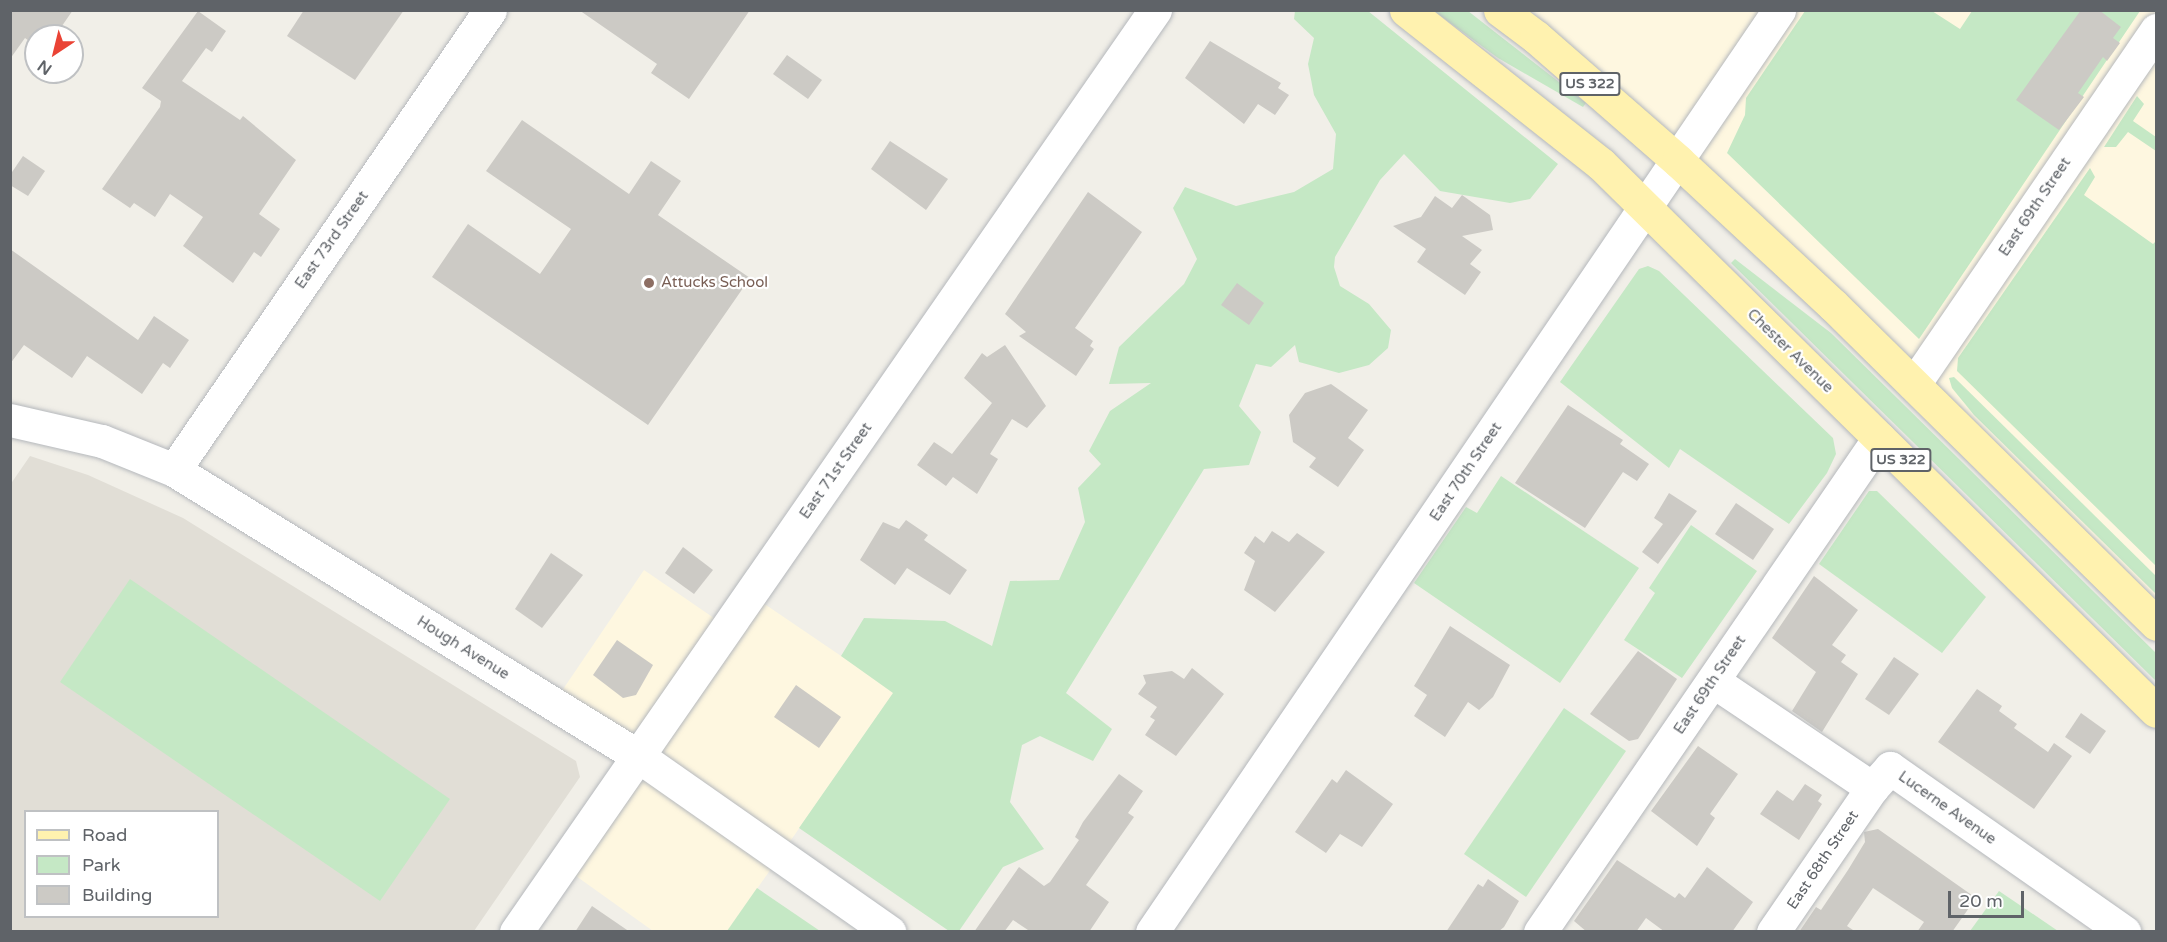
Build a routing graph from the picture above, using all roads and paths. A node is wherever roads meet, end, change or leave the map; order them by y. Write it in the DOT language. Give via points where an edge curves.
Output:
graph roads {
  1 [pos="490,10"];
  2 [pos="1155,10"];
  3 [pos="1406,10"];
  4 [pos="1500,10"];
  5 [pos="1779,10"];
  6 [pos="2157,30"];
  7 [pos="1678,161"];
  8 [pos="1646,209"];
  9 [pos="1914,384"];
  10 [pos="15,428"];
  11 [pos="1879,438"];
  12 [pos="174,470"];
  13 [pos="2157,624"];
  14 [pos="1713,681"];
  15 [pos="2157,711"];
  16 [pos="638,756"];
  17 [pos="1872,788"];
  18 [pos="516,932"];
  19 [pos="889,932"];
  20 [pos="1152,932"];
  21 [pos="1540,932"];
  22 [pos="1773,932"];
  23 [pos="2124,932"];
  1 -- 12 [label="street, East 73rd Street"];
  2 -- 16 [label="street, East 71st Street"];
  3 -- 8 [label="main road, Chester Avenue / US 322" via="1552,122"];
  4 -- 7 [label="main road, US 322"];
  5 -- 7 [label="street, East 70th Street"];
  6 -- 9 [label="street, East 69th Street"];
  7 -- 8 [label="street, East 70th Street"];
  7 -- 9 [label="main road, US 322"];
  8 -- 11 [label="main road, Chester Avenue / US 322"];
  8 -- 20 [label="street, East 70th Street"];
  9 -- 13 [label="main road, US 322"];
  10 -- 12 [label="street, Hough Avenue" via="102,441"];
  11 -- 14 [label="street, East 69th Street"];
  11 -- 15 [label="main road, Chester Avenue / US 322"];
  12 -- 16 [label="street, Hough Avenue"];
  14 -- 17 [label="street"];
  14 -- 21 [label="street, East 69th Street"];
  16 -- 18 [label="street, East 71st Street"];
  16 -- 19 [label="street, Hough Avenue"];
  17 -- 22 [label="street, East 68th Street"];
  17 -- 23 [label="street, Lucerne Avenue" via="1890,768"];
}
